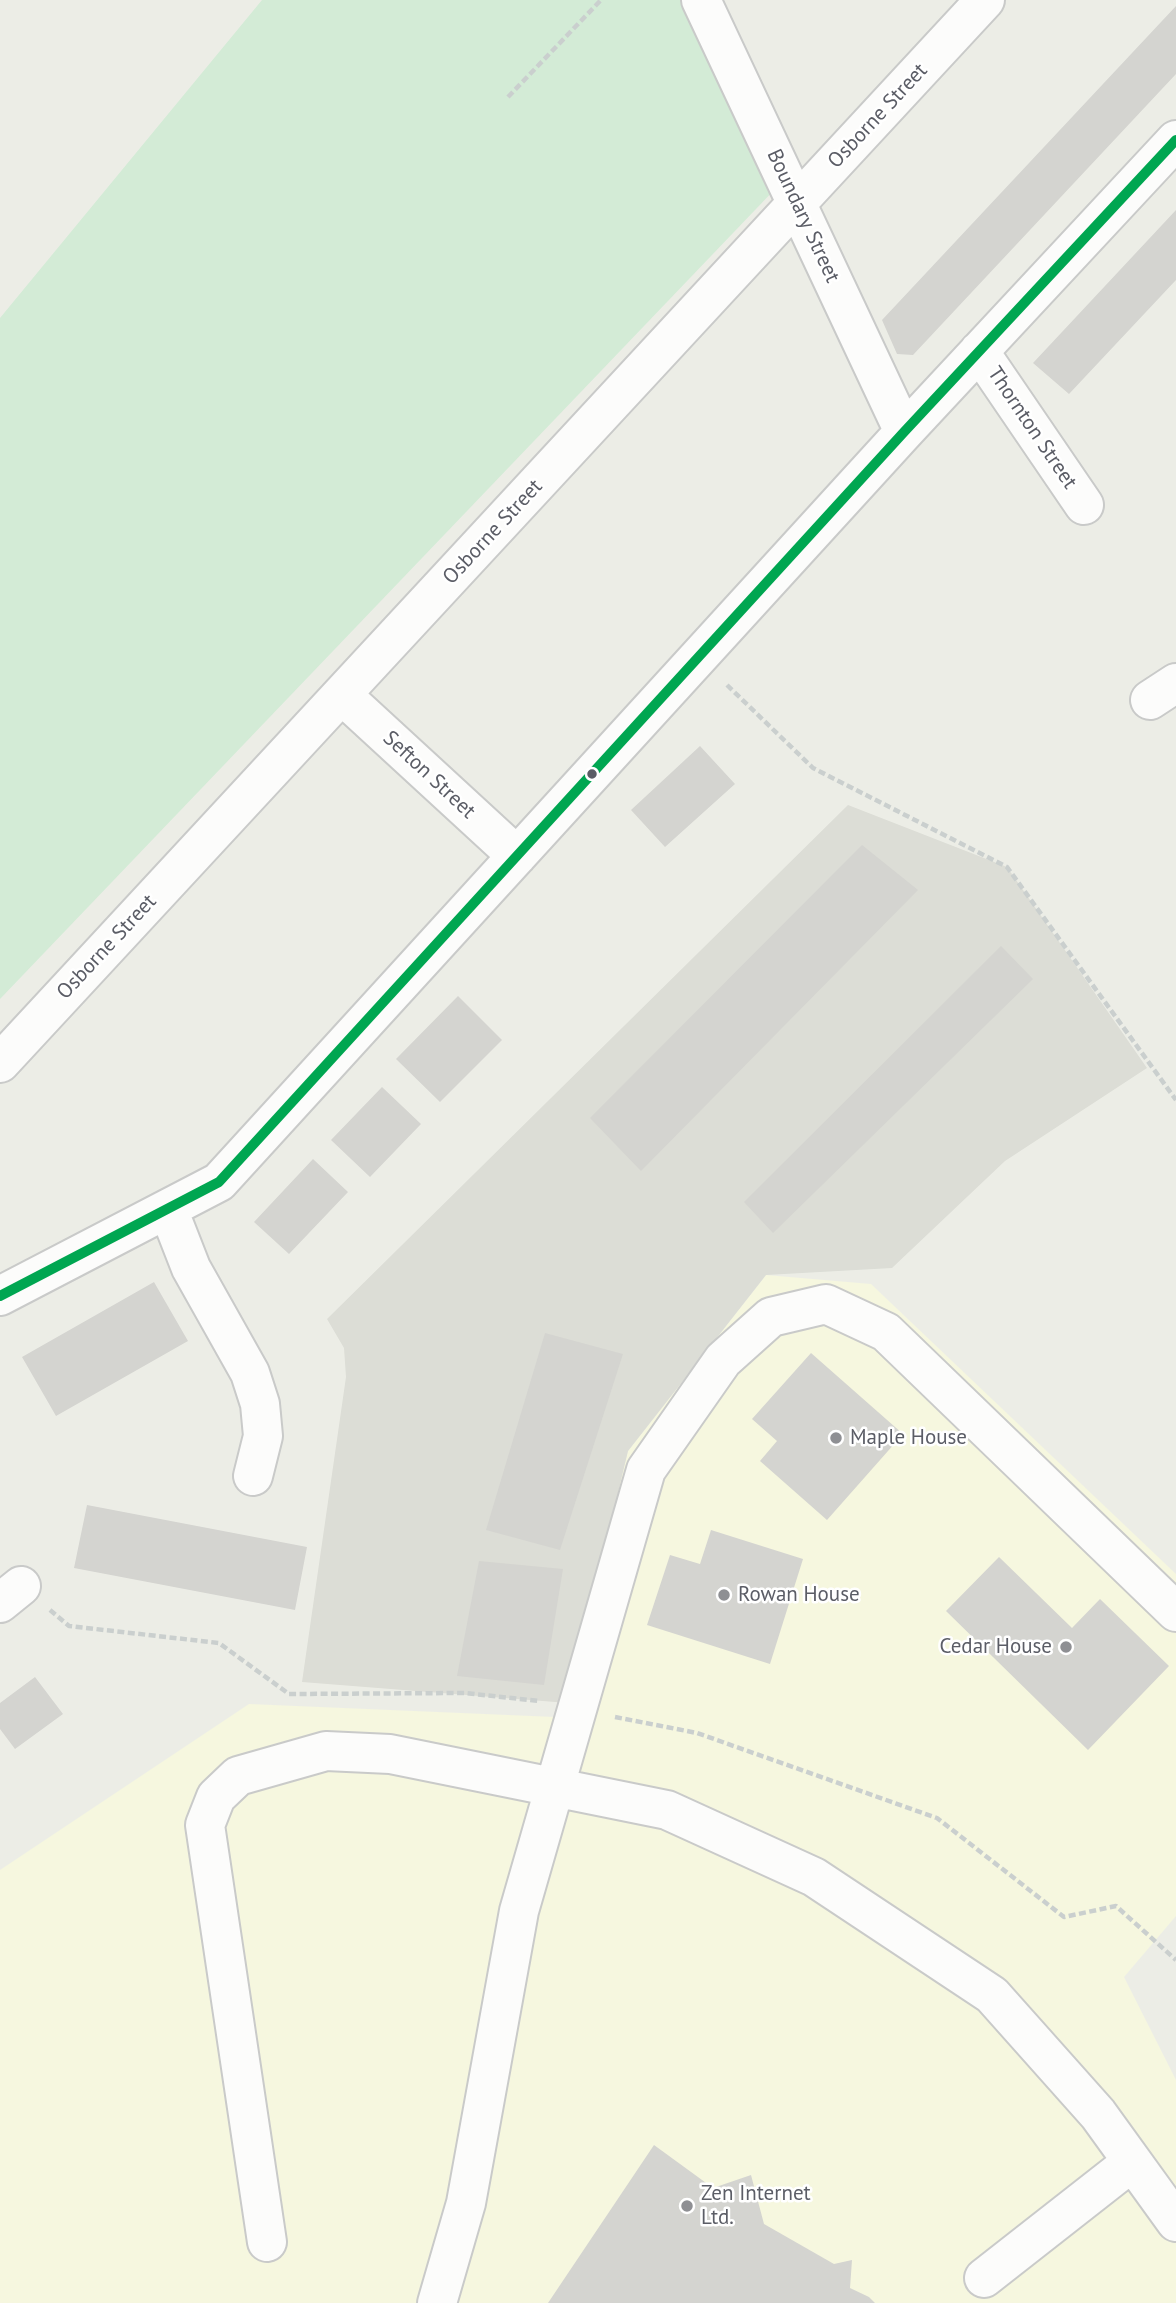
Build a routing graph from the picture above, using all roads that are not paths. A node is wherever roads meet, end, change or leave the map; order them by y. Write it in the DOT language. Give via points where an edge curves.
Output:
graph roads {
  1 [pos="701,0"];
  2 [pos="985,0"];
  3 [pos="1176,140"];
  4 [pos="797,203"];
  5 [pos="979,351"];
  6 [pos="904,432"];
  7 [pos="1084,505"];
  8 [pos="342,695"];
  9 [pos="517,856"];
  10 [pos="0,1063"];
  11 [pos="168,1209"];
  12 [pos="0,1296"];
  13 [pos="253,1476"];
  14 [pos="1176,1612"];
  15 [pos="554,1788"];
  16 [pos="1132,2162"];
  17 [pos="1176,2222"];
  18 [pos="267,2242"];
  19 [pos="984,2278"];
  20 [pos="437,2303"];
  1 -- 4 [label="street, Boundary Street"];
  2 -- 4 [label="street, Osborne Street"];
  3 -- 5 [label="street"];
  4 -- 6 [label="street, Boundary Street"];
  4 -- 8 [label="street, Osborne Street"];
  5 -- 6 [label="street"];
  5 -- 7 [label="street, Thornton Street"];
  6 -- 9 [label="street"];
  8 -- 9 [label="street, Sefton Street"];
  8 -- 10 [label="street, Osborne Street"];
  9 -- 11 [label="street" via="219,1182"];
  11 -- 12 [label="street"];
  11 -- 13 [label="street" via="191,1268 250,1373 260,1404 263,1436"];
  14 -- 15 [label="street" via="886,1332 827,1304 771,1317 723,1360 646,1470 559,1706"];
  15 -- 16 [label="street" via="667,1810 814,1877 992,1995 1098,2114"];
  15 -- 18 [label="street" via="390,1754 326,1751 238,1776 216,1797 205,1825"];
  15 -- 20 [label="street" via="519,1911 466,2203"];
  16 -- 17 [label="street"];
  16 -- 19 [label="street"];
}
